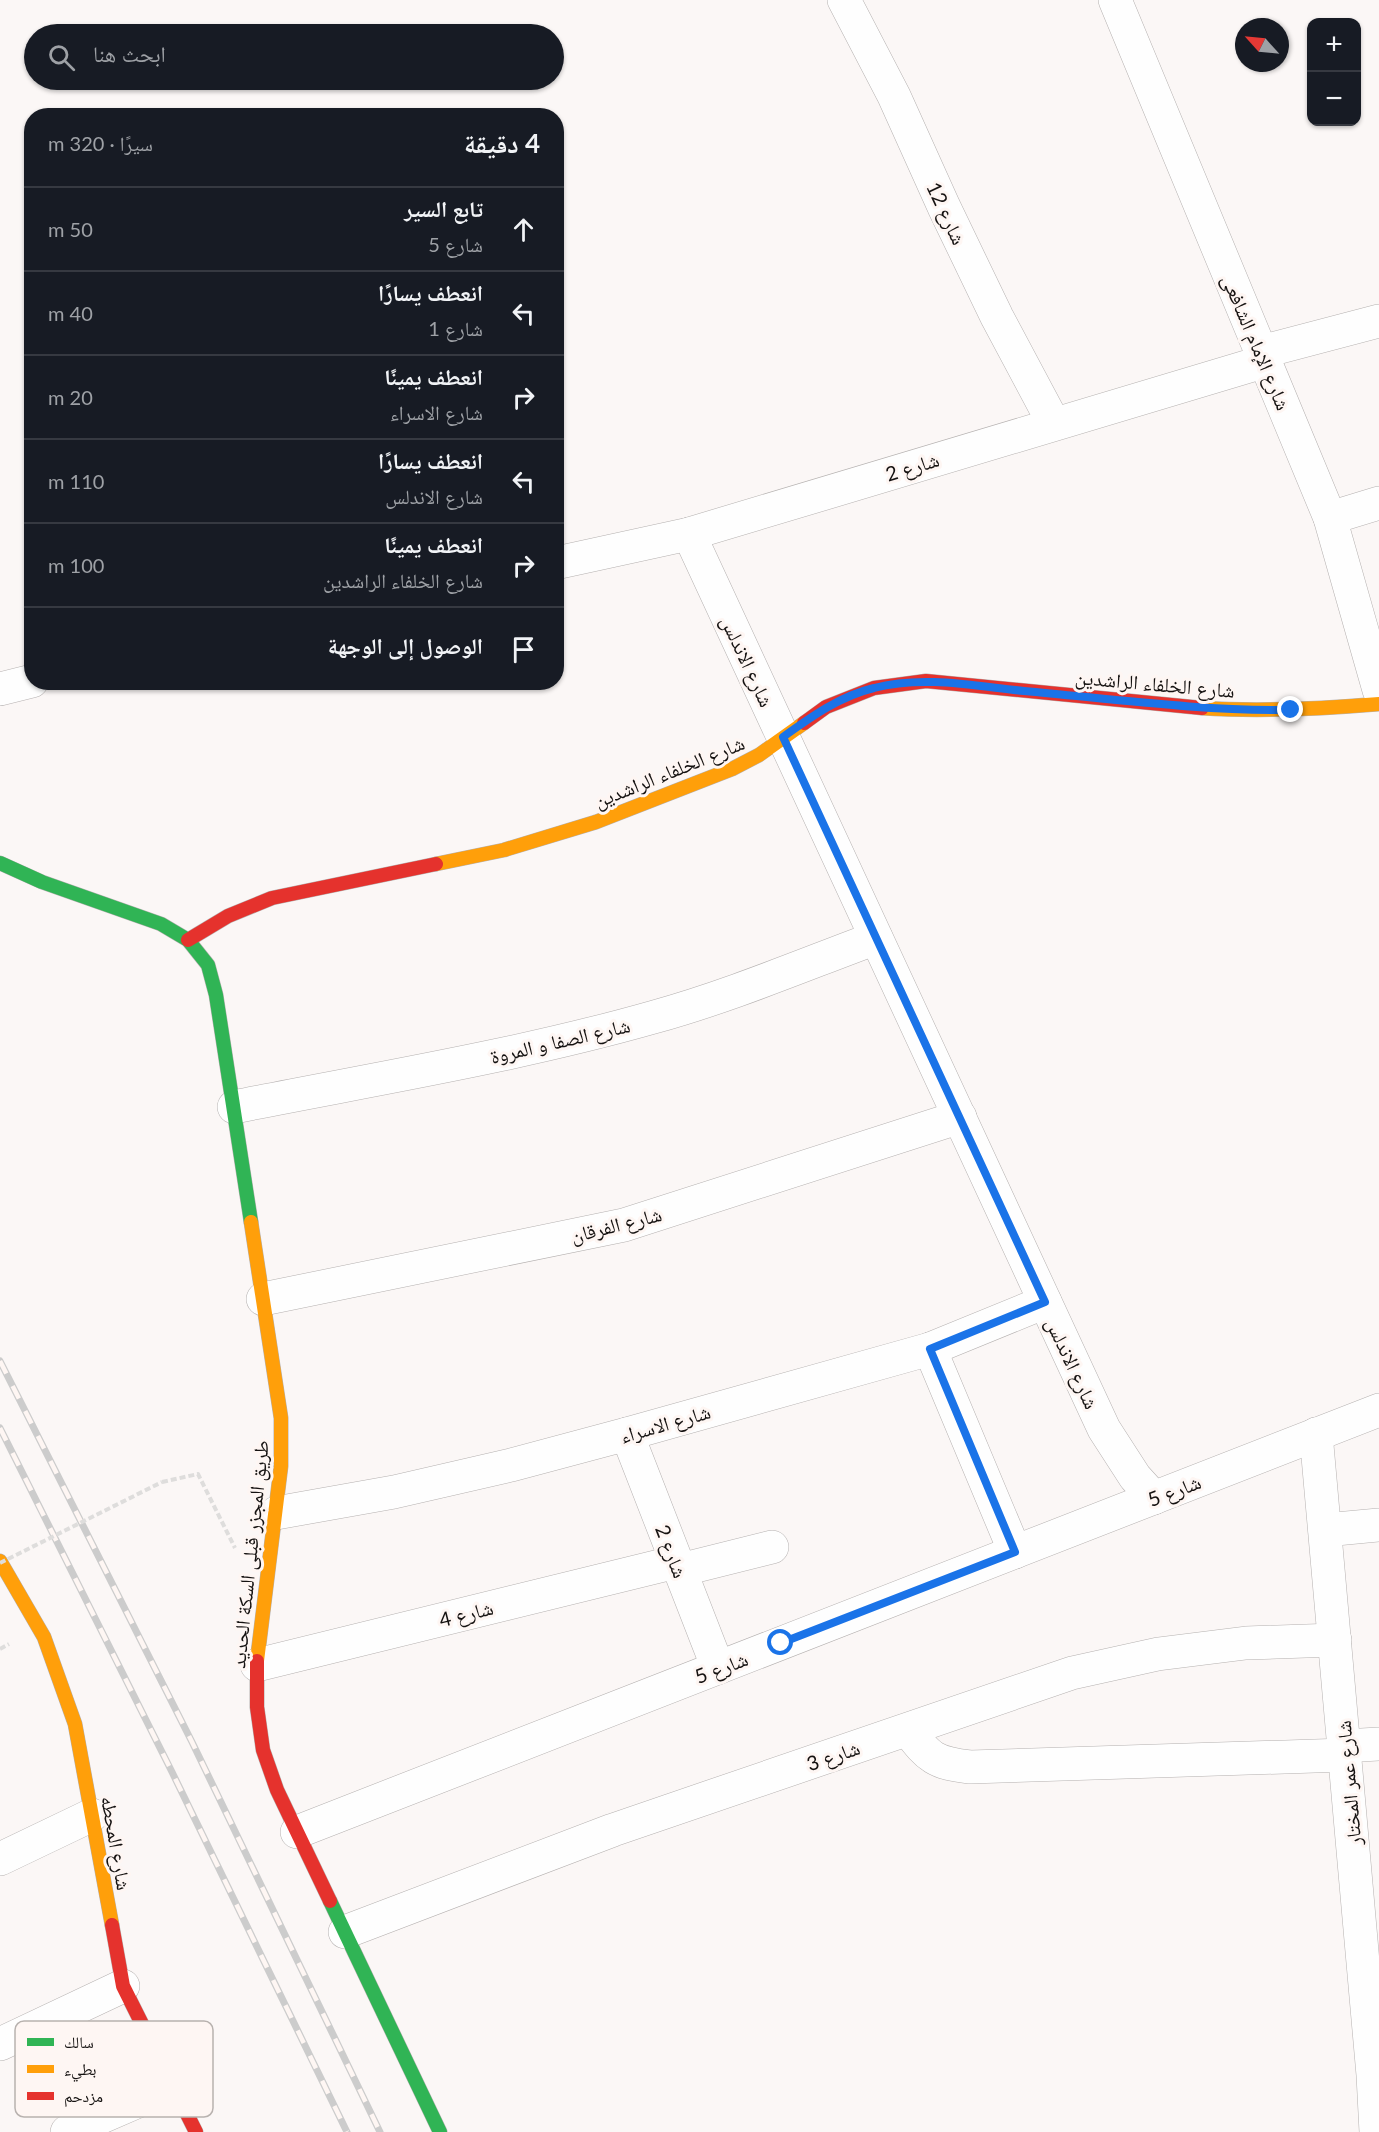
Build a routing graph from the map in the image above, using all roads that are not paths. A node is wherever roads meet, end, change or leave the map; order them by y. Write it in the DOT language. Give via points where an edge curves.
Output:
graph roads {
  1 [pos="844,0"];
  2 [pos="1122,2"];
  3 [pos="1379,321"];
  4 [pos="1263,357"];
  5 [pos="1054,424"];
  6 [pos="1379,503"];
  7 [pos="1330,518"];
  8 [pos="689,534"];
  9 [pos="564,561"];
  10 [pos="24,683"];
  11 [pos="0,688"];
  12 [pos="1379,690"];
  13 [pos="1379,704"];
  14 [pos="783,737"];
  15 [pos="0,863"];
  16 [pos="876,938"];
  17 [pos="188,940"];
  18 [pos="234,1107"];
  19 [pos="960,1117"];
  20 [pos="263,1299"];
  21 [pos="1045,1302"];
  22 [pos="930,1349"];
  23 [pos="1379,1410"];
  24 [pos="627,1434"];
  25 [pos="1316,1434"];
  26 [pos="1154,1498"];
  27 [pos="276,1513"];
  28 [pos="1379,1525"];
  29 [pos="1325,1530"];
  30 [pos="772,1547"];
  31 [pos="1015,1552"];
  32 [pos="0,1562"];
  33 [pos="678,1566"];
  34 [pos="1335,1640"];
  35 [pos="257,1665"];
  36 [pos="718,1668"];
  37 [pos="908,1730"];
  38 [pos="1379,1744"];
  39 [pos="1345,1750"];
  40 [pos="92,1815"];
  41 [pos="297,1832"];
  42 [pos="0,1859"];
  43 [pos="345,1932"];
  44 [pos="1370,1939"];
  45 [pos="123,1986"];
  46 [pos="49,2021"];
  47 [pos="140,2021"];
  48 [pos="15,2037"];
  49 [pos="0,2044"];
  50 [pos="1376,2075"];
  51 [pos="102,2117"];
  52 [pos="188,2117"];
  53 [pos="67,2132"];
  54 [pos="196,2132"];
  55 [pos="440,2132"];
  56 [pos="1377,2132"];
  1 -- 5 [label="street, شارع 12" via="894,96 997,317"];
  2 -- 4 [label="street, شارع الإمام الشافعى"];
  3 -- 4 [label="street, شارع 2"];
  4 -- 5 [label="street, شارع 2"];
  4 -- 7 [label="street, شارع الإمام الشافعى"];
  5 -- 8 [label="street, شارع 2"];
  6 -- 7 [label="street"];
  7 -- 12 [label="street, شارع الإمام الشافعى"];
  8 -- 9 [label="street, شارع 2"];
  8 -- 14 [label="street, شارع الاندلس"];
  10 -- 11 [label="street"];
  13 -- 14 [label="street, شارع الخلفاء الراشدين" via="1247,711 926,681 874,688 826,707"];
  14 -- 16 [label="street, شارع الاندلس"];
  14 -- 17 [label="street, شارع الخلفاء الراشدين" via="732,769 596,822 504,850 272,898 214,922"];
  15 -- 17 [label="street, طريق المجزر قبلى السكة الحديد" via="161,924"];
  16 -- 18 [label="street, شارع الصفا و المروة" via="730,993 583,1037"];
  16 -- 19 [label="street, شارع الاندلس"];
  17 -- 18 [label="street, طريق المجزر قبلى السكة الحديد" via="207,964 216,995"];
  18 -- 20 [label="street, طريق المجزر قبلى السكة الحديد"];
  19 -- 20 [label="street, شارع الفرقان" via="624,1225"];
  19 -- 21 [label="street, شارع الاندلس"];
  20 -- 27 [label="street, طريق المجزر قبلى السكة الحديد" via="280,1418 281,1466"];
  21 -- 22 [label="street, شارع الاسراء"];
  21 -- 26 [label="street, شارع الاندلس" via="1104,1430"];
  22 -- 24 [label="street, شارع الاسراء"];
  22 -- 31 [label="street"];
  23 -- 25 [label="street, شارع 5"];
  24 -- 27 [label="street, شارع الاسراء" via="394,1492"];
  24 -- 33 [label="street, شارع 2"];
  25 -- 26 [label="street, شارع 5"];
  25 -- 29 [label="street, شارع عمر المختار"];
  26 -- 31 [label="street, شارع 5"];
  27 -- 35 [label="street, طريق المجزر قبلى السكة الحديد"];
  28 -- 29 [label="street"];
  29 -- 34 [label="street, شارع عمر المختار"];
  30 -- 33 [label="street, شارع 4"];
  31 -- 36 [label="street, شارع 5"];
  32 -- 40 [label="street, شارع المحطه" via="44,1637 75,1724"];
  33 -- 35 [label="street, شارع 4"];
  33 -- 36 [label="street, شارع 2"];
  34 -- 37 [label="street, شارع 3" via="1246,1643 1158,1654 1072,1673"];
  34 -- 39 [label="street, شارع عمر المختار"];
  35 -- 41 [label="street, طريق المجزر قبلى السكة الحديد" via="263,1750"];
  36 -- 41 [label="street, شارع 5"];
  37 -- 39 [label="street" via="925,1752 946,1764 970,1767"];
  37 -- 43 [label="street, شارع 3" via="613,1830"];
  38 -- 39 [label="street"];
  39 -- 44 [label="street, شارع عمر المختار"];
  40 -- 42 [label="street"];
  40 -- 45 [label="street, شارع المحطه"];
  41 -- 43 [label="street, طريق المجزر قبلى السكة الحديد"];
  43 -- 55 [label="street, طريق المجزر قبلى السكة الحديد"];
  44 -- 50 [label="street, شارع عمر المختار"];
  45 -- 46 [label="street"];
  45 -- 47 [label="street, شارع المحطه"];
  48 -- 49 [label="street"];
  50 -- 56 [label="street, شارع عمر المختار"];
  51 -- 53 [label="street"];
  52 -- 54 [label="street, شارع المحطه"];
}
